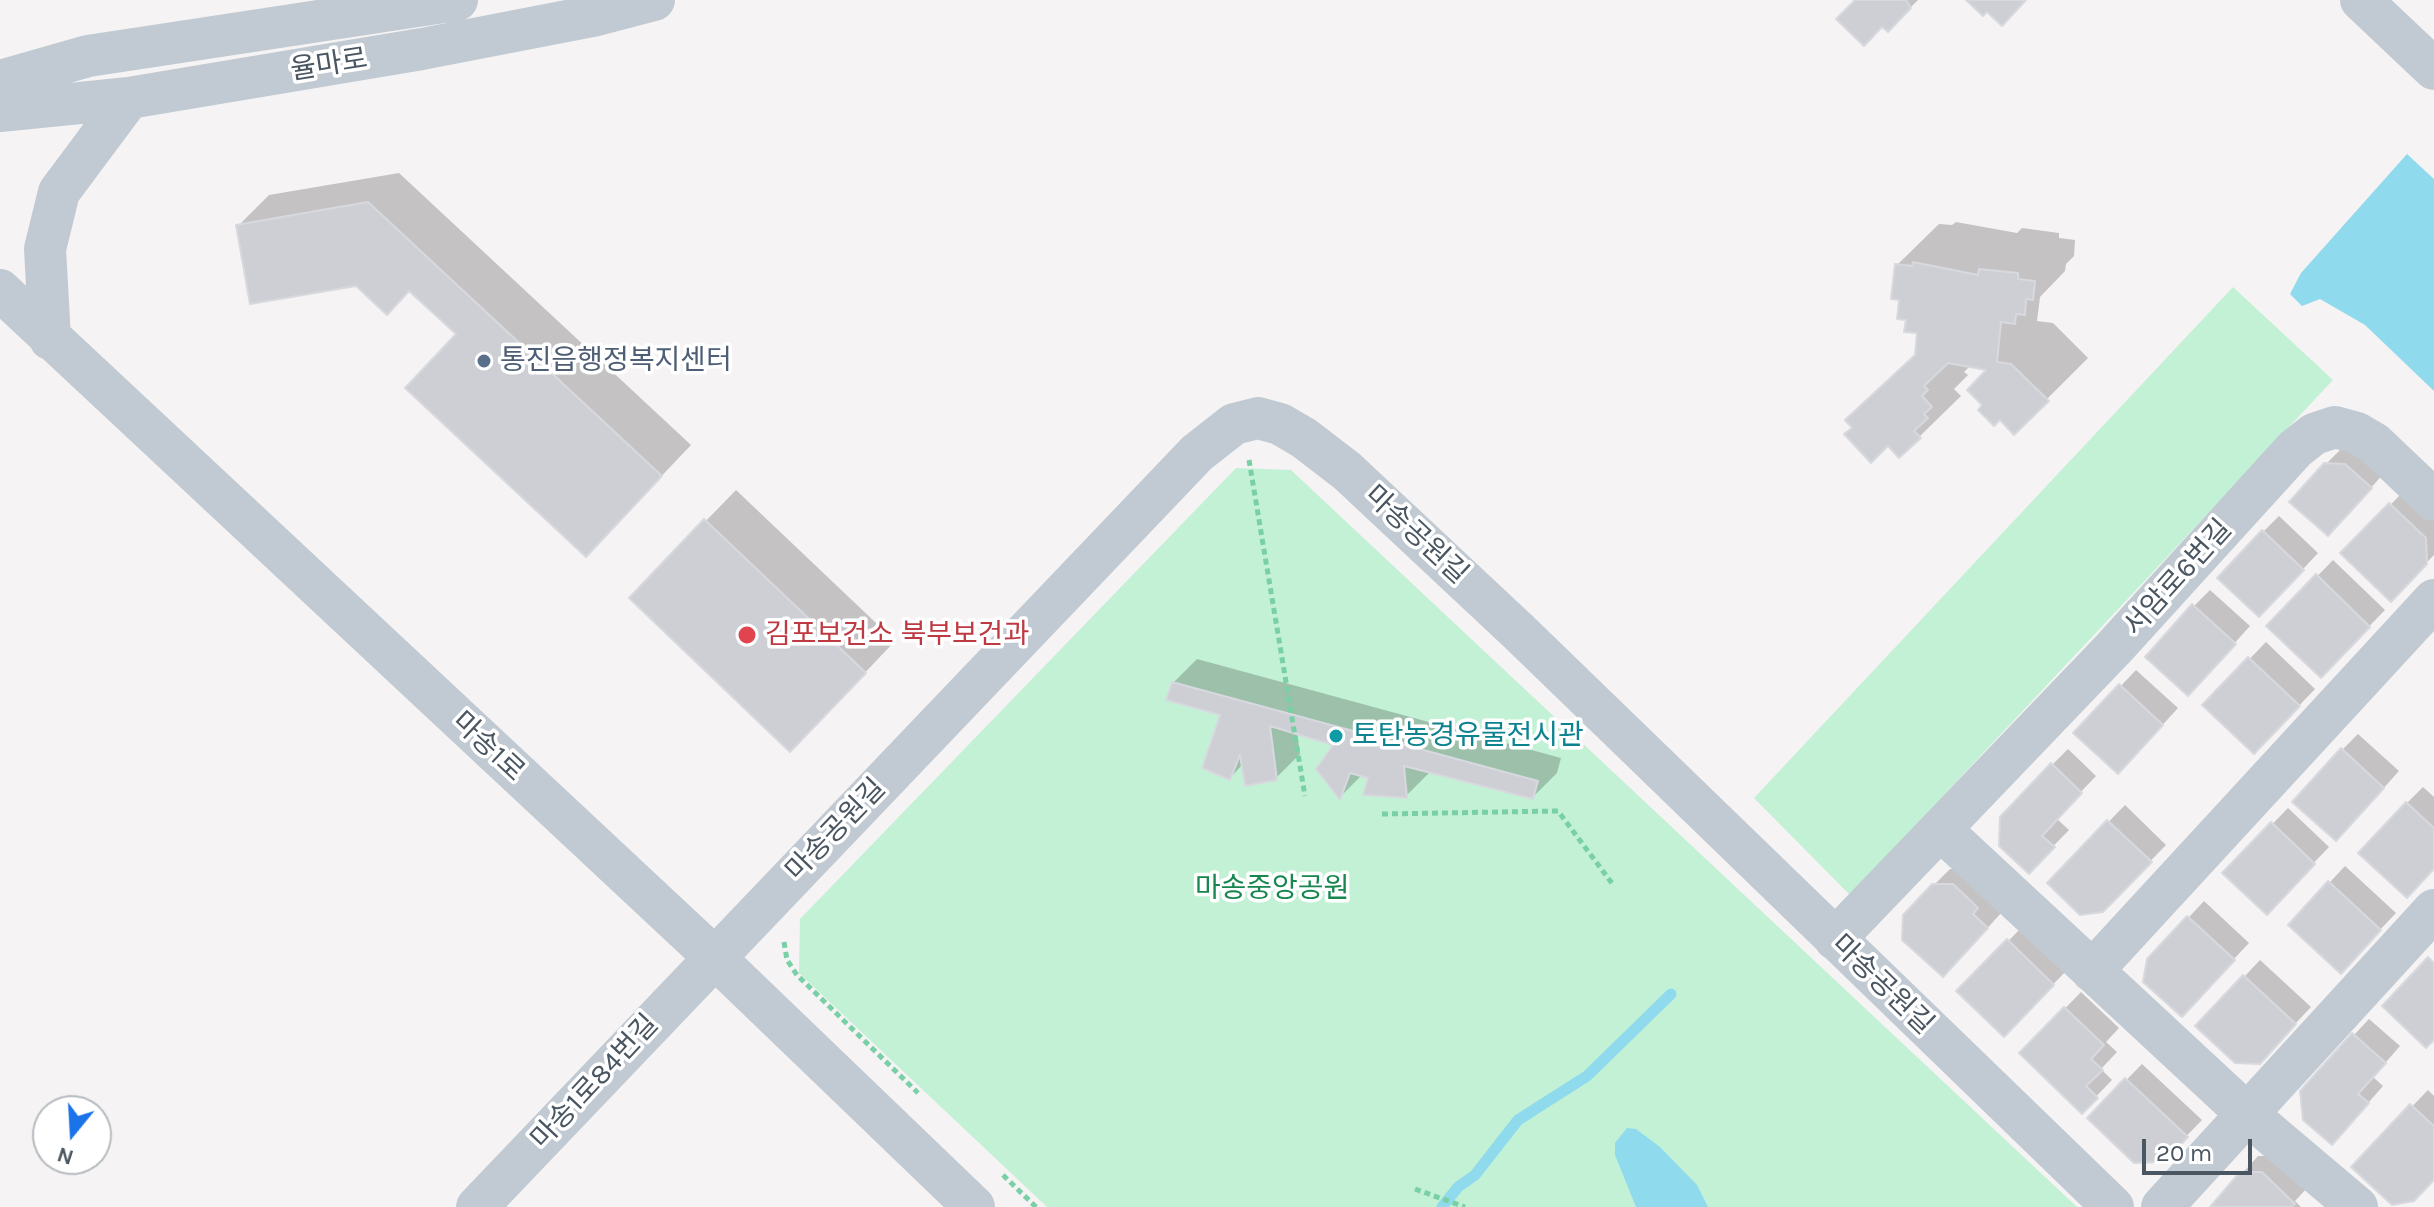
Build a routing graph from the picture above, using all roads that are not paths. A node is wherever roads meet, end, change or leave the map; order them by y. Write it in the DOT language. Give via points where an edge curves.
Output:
graph roads {
  1 [pos="457,0"];
  2 [pos="654,0"];
  3 [pos="2361,0"];
  4 [pos="2434,69"];
  5 [pos="0,81"];
  6 [pos="129,98"];
  7 [pos="0,111"];
  8 [pos="0,290"];
  9 [pos="50,339"];
  10 [pos="2434,500"];
  11 [pos="2434,600"];
  12 [pos="1941,830"];
  13 [pos="2434,910"];
  14 [pos="1835,939"];
  15 [pos="714,957"];
  16 [pos="2092,971"];
  17 [pos="2247,1114"];
  18 [pos="477,1207"];
  19 [pos="974,1207"];
  20 [pos="2113,1207"];
  21 [pos="2162,1207"];
  22 [pos="2357,1207"];
  1 -- 5 [label="street, 율마로" via="88,56"];
  2 -- 6 [label="street, 율마로" via="422,49"];
  3 -- 4 [label="street"];
  6 -- 7 [label="street, 율마로"];
  6 -- 9 [label="street" via="73,170 52,213 45,249"];
  8 -- 9 [label="street, 마송1로"];
  9 -- 15 [label="street, 마송1로"];
  10 -- 12 [label="street, 서암로6번길" via="2357,433 2335,427 2314,434"];
  11 -- 16 [label="street"];
  12 -- 14 [label="street, 서암로6번길"];
  12 -- 16 [label="street"];
  13 -- 17 [label="street"];
  14 -- 15 [label="street, 마송공원길" via="1347,471 1304,438 1258,418 1234,424 1197,453"];
  14 -- 20 [label="street, 마송공원길"];
  15 -- 18 [label="street, 마송1로84번길"];
  15 -- 19 [label="street, 마송1로"];
  16 -- 17 [label="street"];
  17 -- 21 [label="street"];
  17 -- 22 [label="street"];
}
